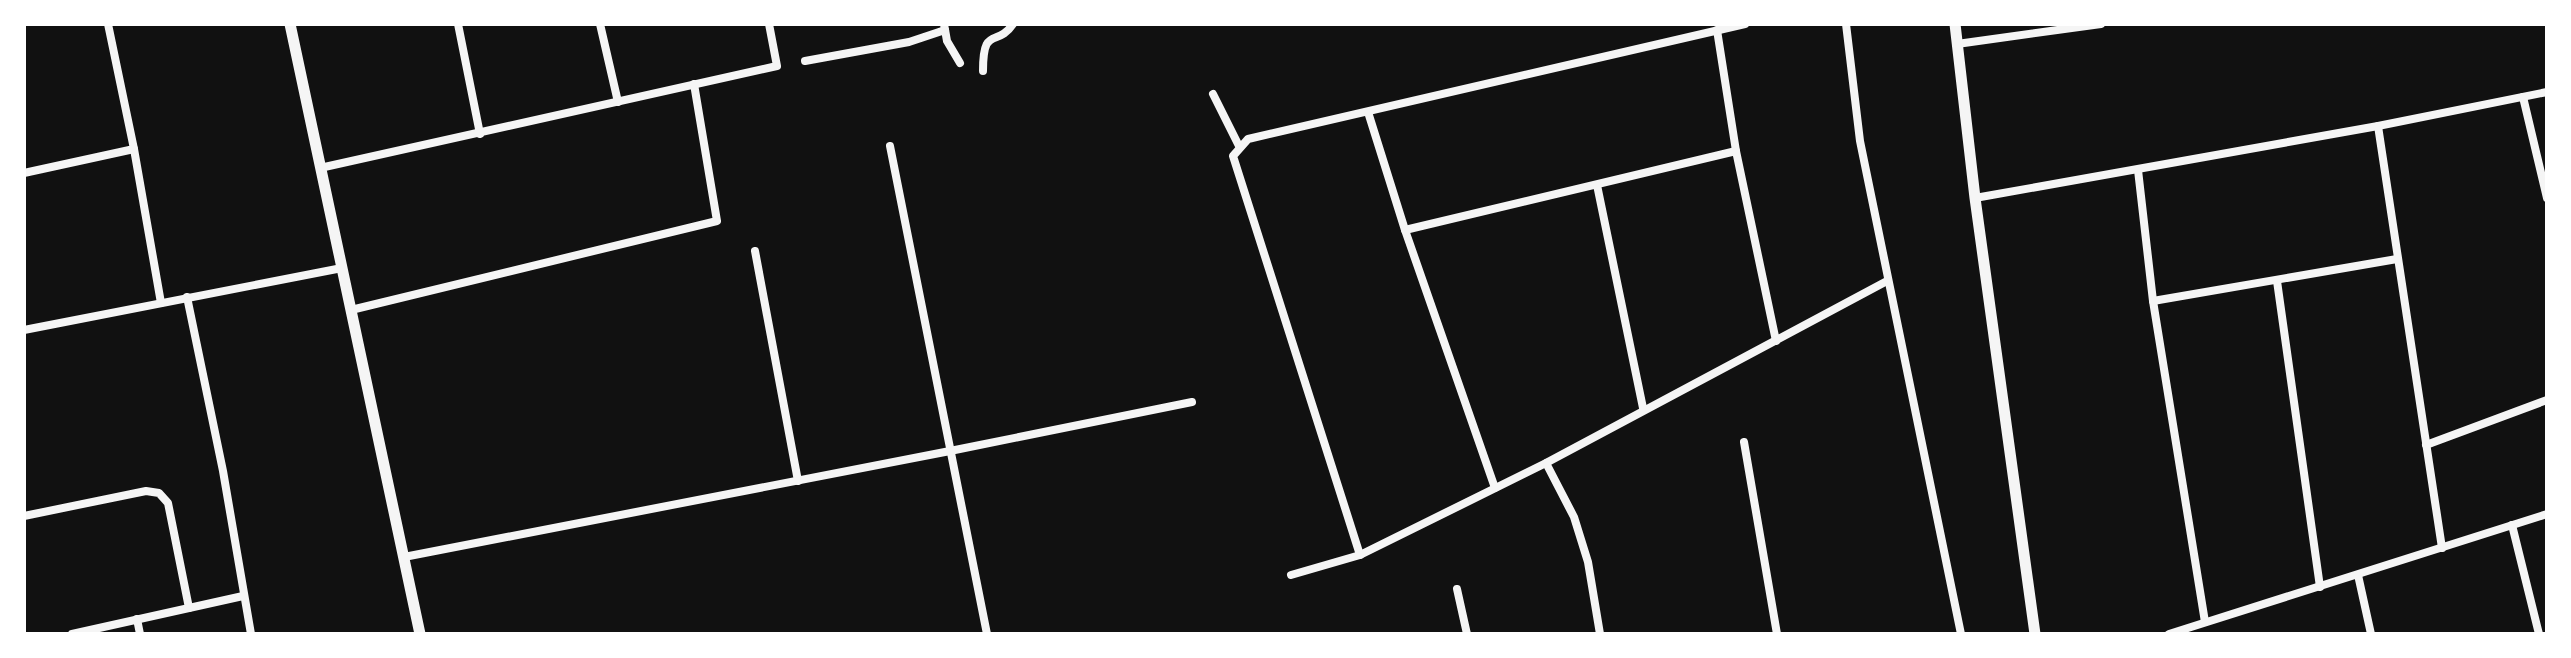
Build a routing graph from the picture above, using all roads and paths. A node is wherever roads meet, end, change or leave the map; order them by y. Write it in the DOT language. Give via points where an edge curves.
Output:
graph roads {
  1 [pos="108,24"];
  2 [pos="290,24"];
  3 [pos="458,24"];
  4 [pos="600,24"];
  5 [pos="769,24"];
  6 [pos="1013,24"];
  7 [pos="1745,24"];
  8 [pos="1846,24"];
  9 [pos="1955,24"];
  10 [pos="2101,24"];
  11 [pos="944,27"];
  12 [pos="1717,30"];
  13 [pos="1957,44"];
  14 [pos="805,61"];
  15 [pos="960,63"];
  16 [pos="983,71"];
  17 [pos="694,84"];
  18 [pos="2547,92"];
  19 [pos="1213,94"];
  20 [pos="2523,97"];
  21 [pos="618,102"];
  22 [pos="1368,112"];
  23 [pos="2378,126"];
  24 [pos="480,134"];
  25 [pos="890,146"];
  26 [pos="1239,146"];
  27 [pos="134,149"];
  28 [pos="1736,151"];
  29 [pos="320,168"];
  30 [pos="2138,170"];
  31 [pos="24,173"];
  32 [pos="1597,185"];
  33 [pos="1975,198"];
  34 [pos="2547,198"];
  35 [pos="1405,230"];
  36 [pos="755,251"];
  37 [pos="2397,259"];
  38 [pos="342,268"];
  39 [pos="1887,281"];
  40 [pos="2277,281"];
  41 [pos="187,297"];
  42 [pos="2153,301"];
  43 [pos="161,303"];
  44 [pos="351,310"];
  45 [pos="24,330"];
  46 [pos="1776,341"];
  47 [pos="2547,400"];
  48 [pos="1192,402"];
  49 [pos="1643,408"];
  50 [pos="1744,442"];
  51 [pos="2426,445"];
  52 [pos="950,451"];
  53 [pos="1546,463"];
  54 [pos="798,481"];
  55 [pos="1495,488"];
  56 [pos="2547,514"];
  57 [pos="24,516"];
  58 [pos="2512,525"];
  59 [pos="2442,548"];
  60 [pos="1360,555"];
  61 [pos="404,557"];
  62 [pos="1291,575"];
  63 [pos="2358,575"];
  64 [pos="2320,587"];
  65 [pos="1457,589"];
  66 [pos="243,596"];
  67 [pos="189,608"];
  68 [pos="137,619"];
  69 [pos="2205,622"];
  70 [pos="2174,633"];
  71 [pos="72,634"];
  72 [pos="140,634"];
  73 [pos="251,634"];
  74 [pos="420,634"];
  75 [pos="987,634"];
  76 [pos="1467,634"];
  77 [pos="1600,634"];
  78 [pos="1777,634"];
  79 [pos="1961,634"];
  80 [pos="2035,634"];
  81 [pos="2371,634"];
  82 [pos="2539,634"];
  1 -- 27 [label="street"];
  2 -- 29 [label="street"];
  3 -- 24 [label="street"];
  4 -- 21 [label="street"];
  5 -- 17 [label="street" via="777,66"];
  6 -- 16 [label="street" via="983,49"];
  7 -- 12 [label="street"];
  8 -- 39 [label="street" via="1860,141"];
  9 -- 13 [label="street"];
  10 -- 13 [label="street"];
  11 -- 14 [label="street" via="909,42"];
  11 -- 15 [label="street"];
  12 -- 22 [label="street"];
  12 -- 28 [label="street"];
  13 -- 33 [label="street"];
  17 -- 21 [label="street"];
  17 -- 44 [label="street" via="717,221"];
  18 -- 20 [label="street"];
  19 -- 26 [label="street"];
  20 -- 23 [label="street"];
  20 -- 34 [label="street"];
  21 -- 24 [label="street"];
  22 -- 26 [label="street" via="1248,139"];
  22 -- 35 [label="street"];
  23 -- 30 [label="street"];
  23 -- 37 [label="street"];
  24 -- 29 [label="street"];
  25 -- 52 [label="street"];
  26 -- 60 [label="street" via="1233,156"];
  27 -- 31 [label="street"];
  27 -- 43 [label="street"];
  28 -- 32 [label="street"];
  28 -- 46 [label="street"];
  29 -- 38 [label="street"];
  30 -- 33 [label="street"];
  30 -- 42 [label="street"];
  32 -- 35 [label="street"];
  32 -- 49 [label="street"];
  33 -- 80 [label="street"];
  35 -- 55 [label="street"];
  36 -- 54 [label="street"];
  37 -- 40 [label="street"];
  37 -- 51 [label="street"];
  38 -- 41 [label="street"];
  38 -- 44 [label="street"];
  39 -- 46 [label="street"];
  39 -- 79 [label="street"];
  40 -- 42 [label="street"];
  40 -- 64 [label="street"];
  41 -- 43 [label="street"];
  41 -- 66 [label="street"];
  42 -- 69 [label="street"];
  43 -- 45 [label="street"];
  44 -- 61 [label="street"];
  46 -- 49 [label="street"];
  47 -- 51 [label="street"];
  48 -- 52 [label="street"];
  49 -- 53 [label="street"];
  50 -- 78 [label="street"];
  51 -- 59 [label="street"];
  52 -- 54 [label="street"];
  52 -- 75 [label="street"];
  53 -- 55 [label="street"];
  53 -- 77 [label="street" via="1588,562"];
  54 -- 61 [label="street"];
  55 -- 60 [label="street"];
  56 -- 58 [label="street"];
  57 -- 67 [label="street" via="146,491 159,493 168,503"];
  58 -- 59 [label="street"];
  58 -- 82 [label="street"];
  59 -- 63 [label="street"];
  60 -- 62 [label="street"];
  61 -- 74 [label="street"];
  63 -- 64 [label="street"];
  63 -- 81 [label="street"];
  64 -- 69 [label="street"];
  65 -- 76 [label="street"];
  66 -- 67 [label="street"];
  66 -- 73 [label="street"];
  67 -- 68 [label="street"];
  68 -- 71 [label="street"];
  68 -- 72 [label="street"];
  69 -- 70 [label="street"];
}
